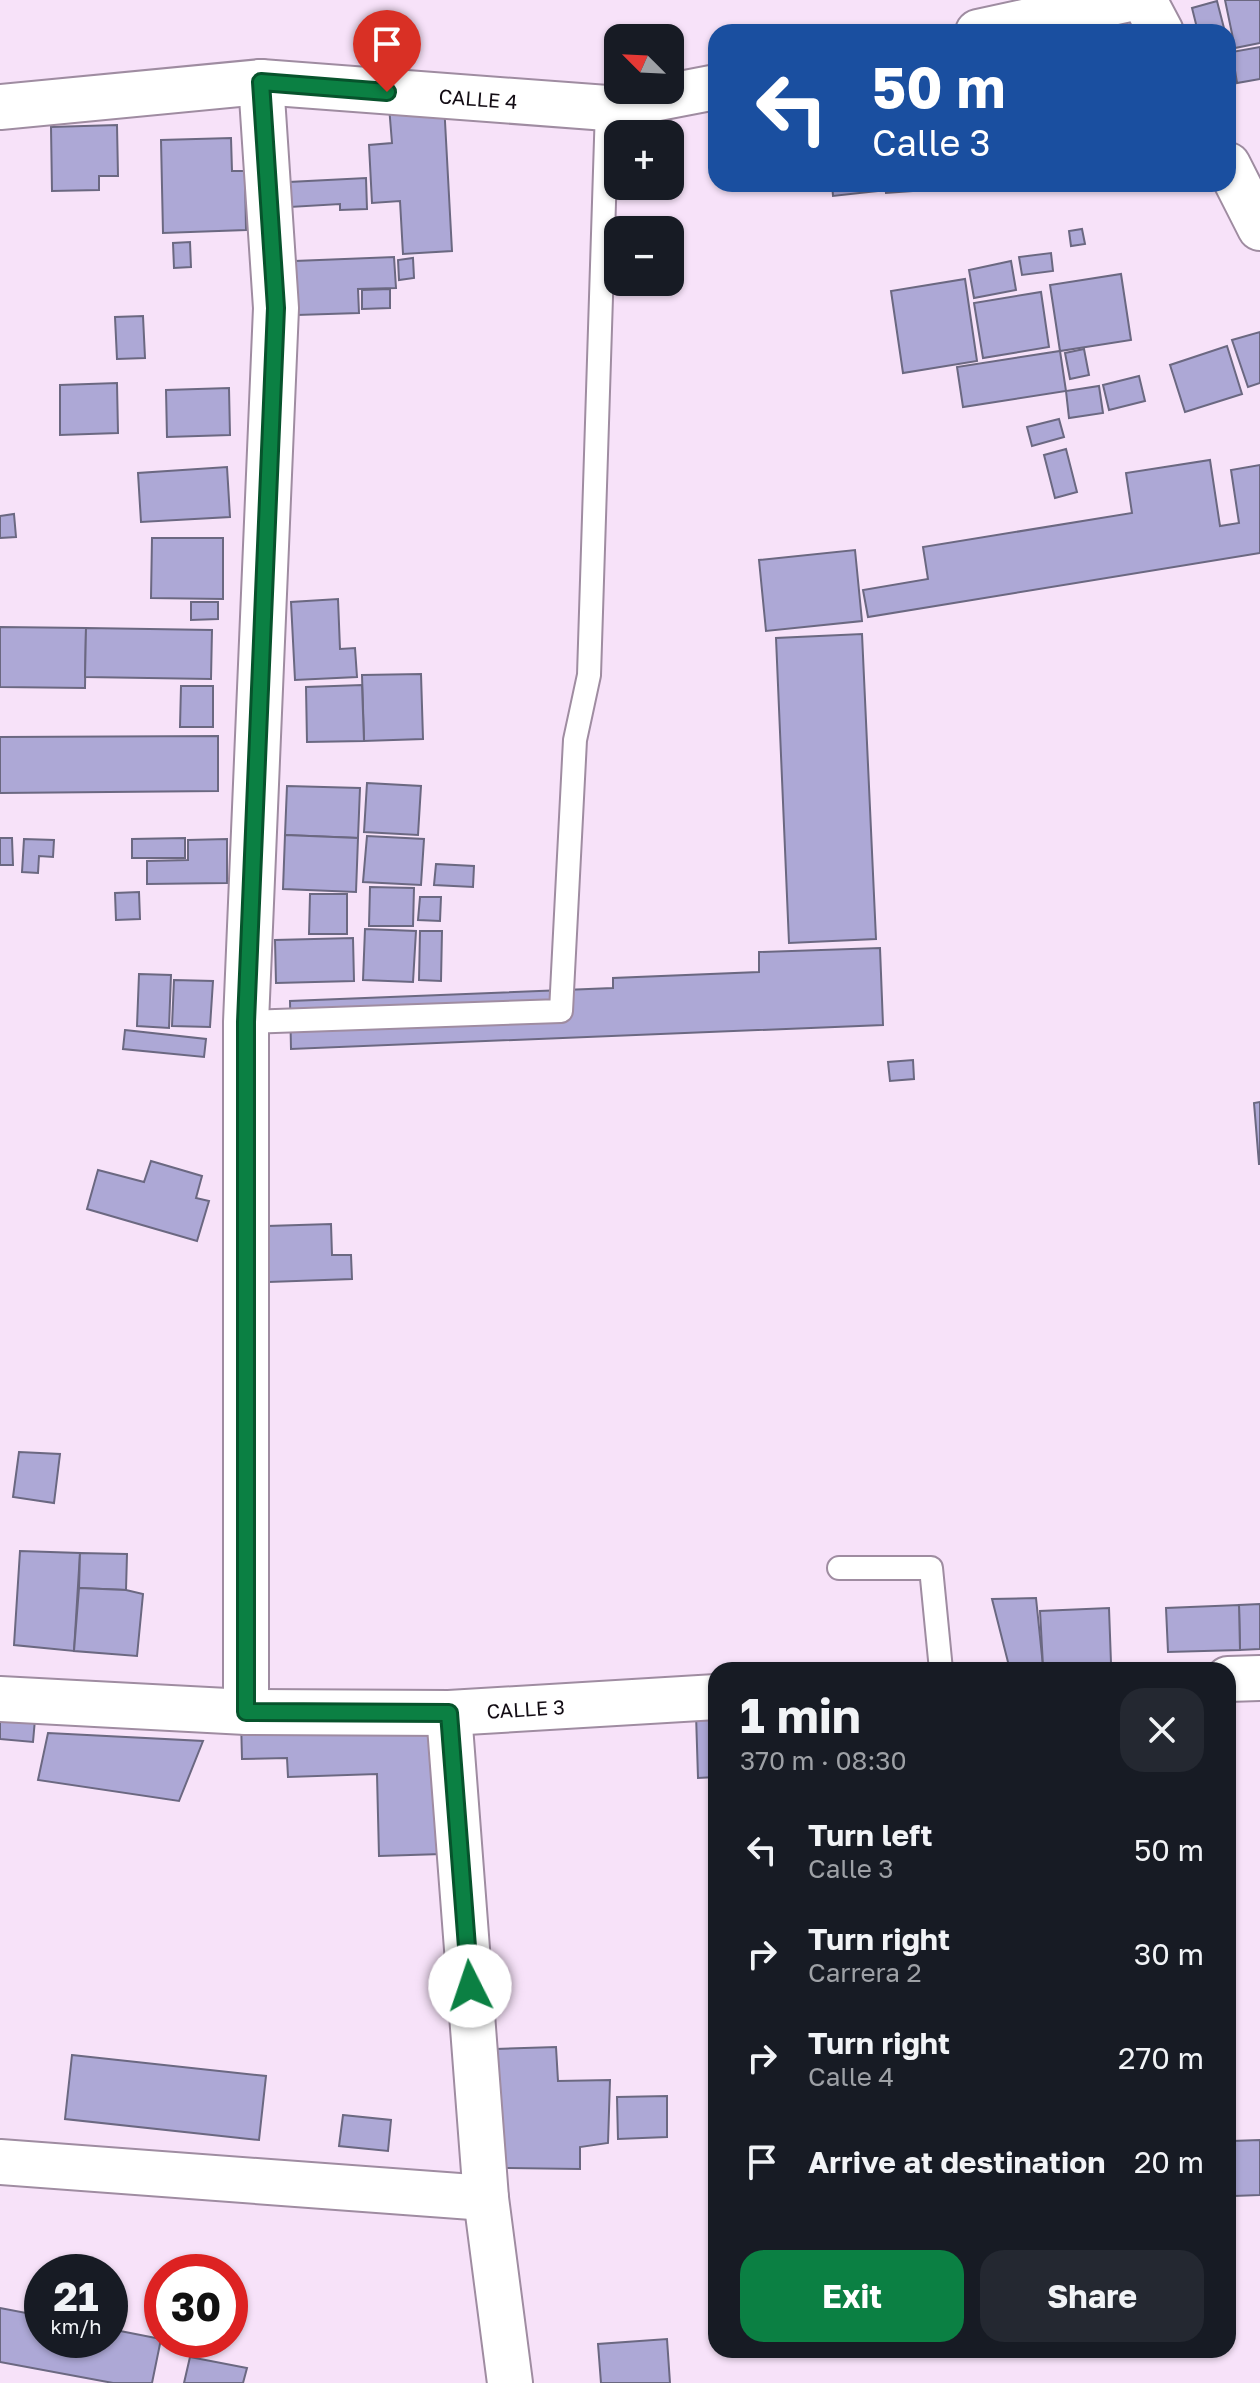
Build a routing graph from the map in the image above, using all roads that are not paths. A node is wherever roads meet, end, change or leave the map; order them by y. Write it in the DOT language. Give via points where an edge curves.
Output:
graph roads {
  1 [pos="1125,0"];
  2 [pos="1144,0"];
  3 [pos="1015,24"];
  4 [pos="1157,24"];
  5 [pos="261,82"];
  6 [pos="708,89"];
  7 [pos="0,107"];
  8 [pos="607,108"];
  9 [pos="1236,181"];
  10 [pos="1260,228"];
  11 [pos="246,1022"];
  12 [pos="839,1568"];
  13 [pos="940,1662"];
  14 [pos="1260,1678"];
  15 [pos="1236,1679"];
  16 [pos="708,1697"];
  17 [pos="0,1699"];
  18 [pos="246,1712"];
  19 [pos="449,1713"];
  20 [pos="0,2162"];
  21 [pos="486,2198"];
  22 [pos="510,2383"];
  1 -- 3 [label="street"];
  2 -- 4 [label="street"];
  5 -- 7 [label="street, CALLE 4"];
  5 -- 8 [label="street, CALLE 4"];
  5 -- 11 [label="street" via="276,308"];
  6 -- 8 [label="street, CALLE 4"];
  8 -- 11 [label="lane" via="589,675 575,740 561,1011"];
  9 -- 10 [label="street"];
  11 -- 18 [label="street"];
  12 -- 13 [label="lane" via="931,1568"];
  14 -- 15 [label="street"];
  16 -- 19 [label="street, CALLE 3"];
  17 -- 18 [label="street, CALLE 3"];
  18 -- 19 [label="street, CALLE 3"];
  19 -- 21 [label="street"];
  20 -- 21 [label="street"];
  21 -- 22 [label="street"];
}
